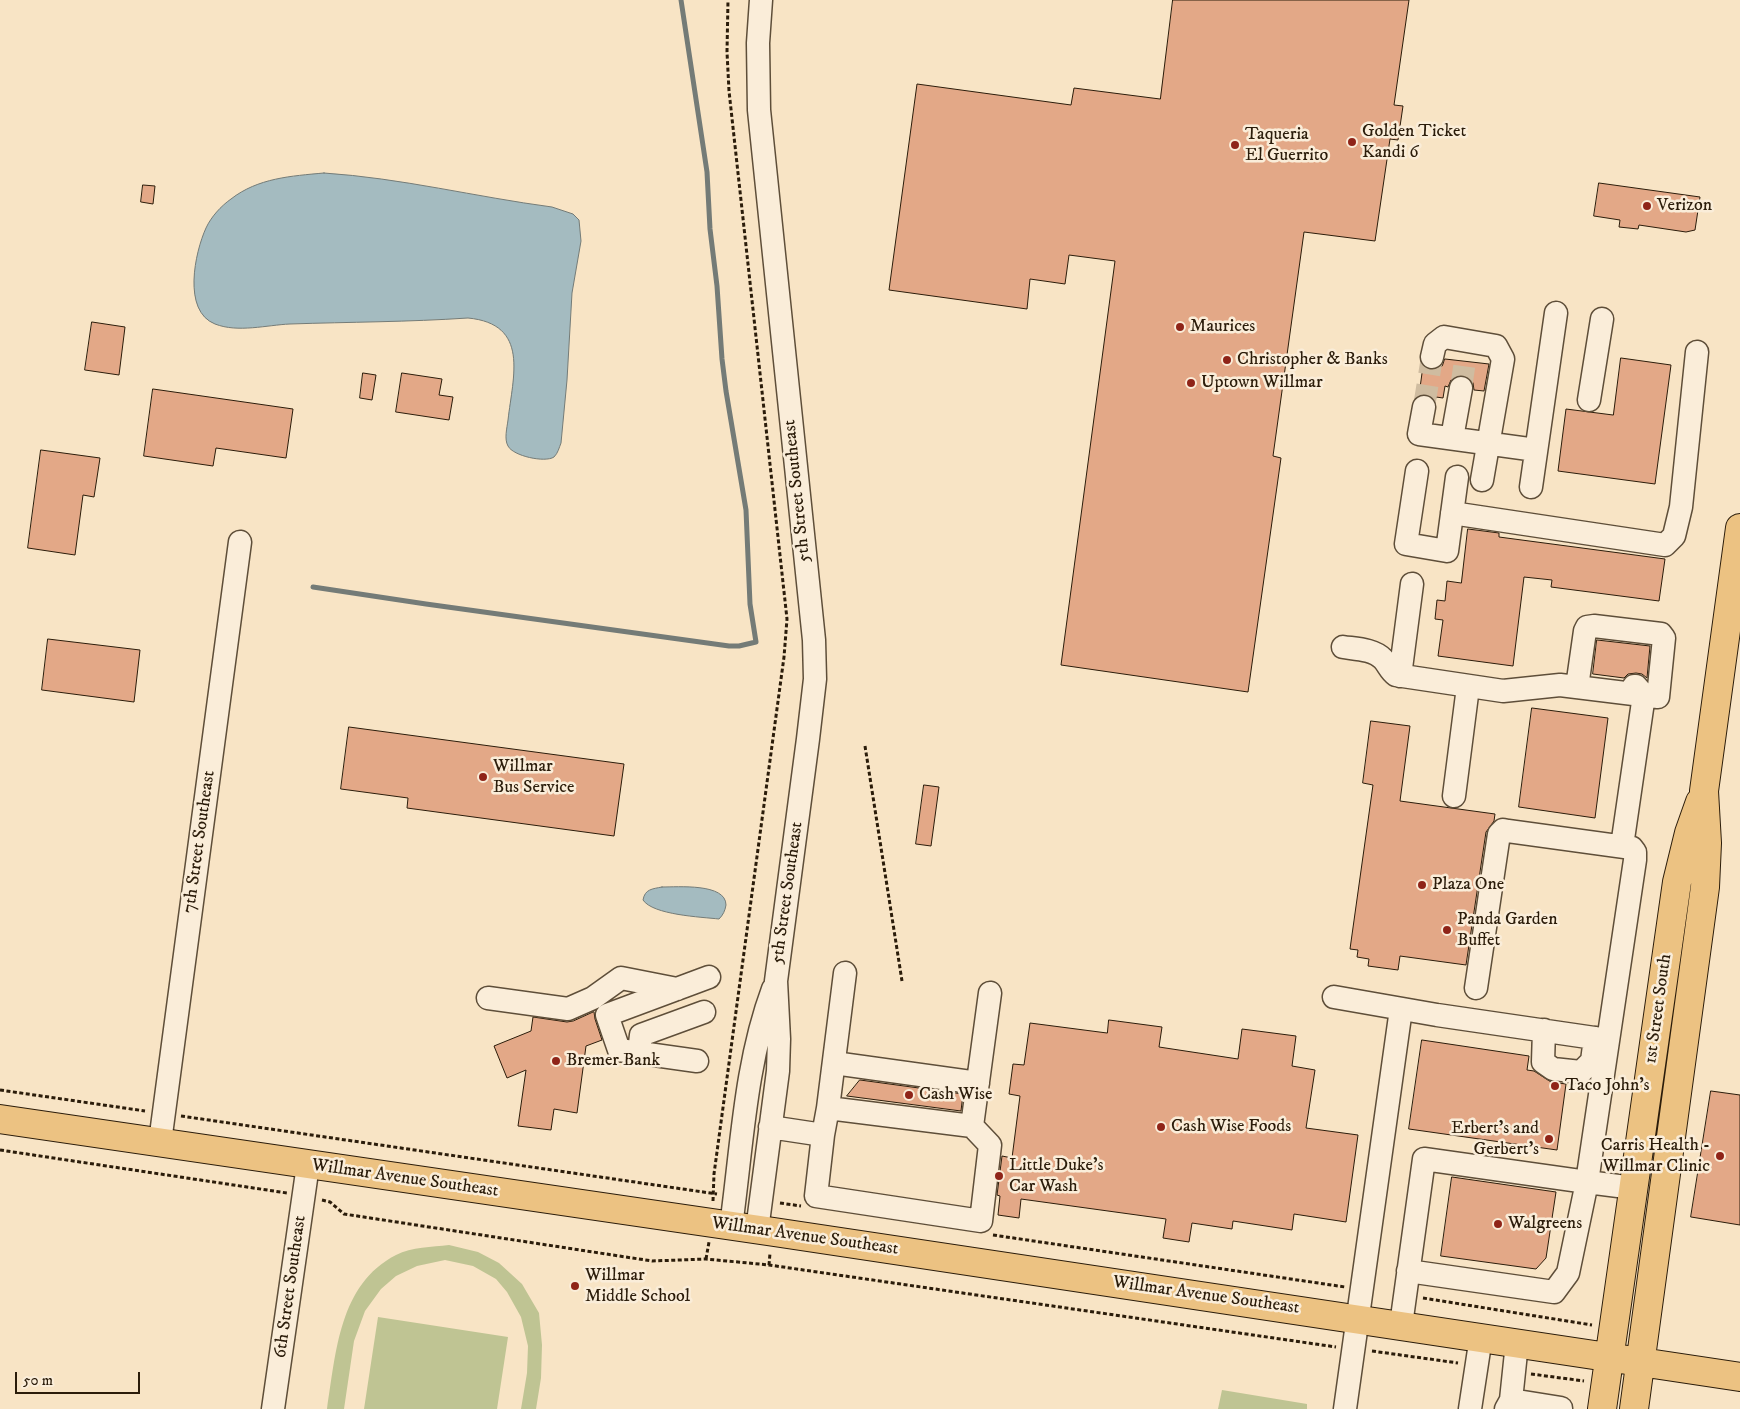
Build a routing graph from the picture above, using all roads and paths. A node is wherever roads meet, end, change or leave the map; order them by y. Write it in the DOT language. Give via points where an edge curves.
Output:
graph roads {
  1 [pos="728,0"];
  2 [pos="761,0"];
  3 [pos="1556,313"];
  4 [pos="1602,319"];
  5 [pos="1697,352"];
  6 [pos="1432,357"];
  7 [pos="1460,388"];
  8 [pos="1589,400"];
  9 [pos="1424,407"];
  10 [pos="1452,438"];
  11 [pos="1488,443"];
  12 [pos="1536,450"];
  13 [pos="1417,471"];
  14 [pos="1457,477"];
  15 [pos="1482,480"];
  16 [pos="1531,487"];
  17 [pos="1452,513"];
  18 [pos="1740,528"];
  19 [pos="240,542"];
  20 [pos="1412,584"];
  21 [pos="1343,647"];
  22 [pos="1400,676"];
  23 [pos="1578,682"];
  24 [pos="1468,687"];
  25 [pos="1644,695"];
  26 [pos="864,746"];
  27 [pos="1704,791"];
  28 [pos="1454,796"];
  29 [pos="1622,846"];
  30 [pos="845,973"];
  31 [pos="709,977"];
  32 [pos="776,981"];
  33 [pos="902,981"];
  34 [pos="1476,988"];
  35 [pos="677,989"];
  36 [pos="990,993"];
  37 [pos="1334,997"];
  38 [pos="488,998"];
  39 [pos="1401,1009"];
  40 [pos="704,1012"];
  41 [pos="1544,1030"];
  42 [pos="1601,1039"];
  43 [pos="639,1052"];
  44 [pos="697,1061"];
  45 [pos="834,1063"];
  46 [pos="978,1083"];
  47 [pos="0,1090"];
  48 [pos="828,1108"];
  49 [pos="164,1114"];
  50 [pos="0,1119"];
  51 [pos="972,1126"];
  52 [pos="770,1128"];
  53 [pos="823,1135"];
  54 [pos="160,1142"];
  55 [pos="0,1150"];
  56 [pos="308,1165"];
  57 [pos="1587,1182"];
  58 [pos="1634,1188"];
  59 [pos="304,1196"];
  60 [pos="724,1196"];
  61 [pos="761,1201"];
  62 [pos="808,1208"];
  63 [pos="734,1226"];
  64 [pos="984,1233"];
  65 [pos="706,1259"];
  66 [pos="1408,1271"];
  67 [pos="1362,1289"];
  68 [pos="1405,1295"];
  69 [pos="1358,1319"];
  70 [pos="1401,1325"];
  71 [pos="1591,1325"];
  72 [pos="1481,1338"];
  73 [pos="1517,1342"];
  74 [pos="1354,1350"];
  75 [pos="1611,1356"];
  76 [pos="1641,1361"];
  77 [pos="1477,1366"];
  78 [pos="1514,1371"];
  79 [pos="1740,1377"];
  80 [pos="1604,1397"];
  81 [pos="1508,1405"];
  82 [pos="273,1409"];
  83 [pos="1345,1409"];
  84 [pos="1470,1409"];
  85 [pos="1561,1409"];
  86 [pos="1634,1409"];
  1 -- 60 [label="path" via="729,91 788,619 716,1164"];
  2 -- 32 [label="street, 5th Street Southeast" via="759,120 815,649 808,739"];
  3 -- 12 [label="street"];
  4 -- 8 [label="street"];
  5 -- 17 [label="street" via="1681,507 1674,536 1665,545"];
  6 -- 11 [label="street" via="1435,344 1444,337 1467,352 1496,346 1503,359"];
  7 -- 10 [label="street"];
  9 -- 10 [label="street" via="1419,434"];
  10 -- 11 [label="street"];
  11 -- 12 [label="street"];
  11 -- 15 [label="street"];
  12 -- 16 [label="street"];
  13 -- 17 [label="street" via="1406,544 1447,551"];
  14 -- 17 [label="street"];
  18 -- 27 [label="main road, 1st Street South"];
  19 -- 49 [label="street, 7th Street Southeast"];
  20 -- 22 [label="street"];
  21 -- 22 [label="street" via="1375,653 1390,671"];
  22 -- 24 [label="street"];
  23 -- 24 [label="street" via="1503,691"];
  23 -- 25 [label="street"];
  23 -- 25 [label="street" via="1587,627 1661,634 1665,643 1658,697"];
  24 -- 28 [label="street"];
  25 -- 29 [label="street"];
  26 -- 33 [label="path"];
  27 -- 58 [label="main road, 1st Street South" via="1677,882"];
  27 -- 76 [label="main road, 1st Street South" via="1707,843 1704,887"];
  29 -- 34 [label="street" via="1503,830 1499,834"];
  29 -- 42 [label="street" via="1632,848 1635,860"];
  30 -- 45 [label="street"];
  31 -- 35 [label="street"];
  32 -- 52 [label="street, 5th Street Southeast" via="778,1071"];
  32 -- 60 [label="street, 5th Street Southeast" via="757,1041"];
  35 -- 38 [label="street" via="621,978 593,998 568,1009"];
  35 -- 43 [label="street" via="607,1015 619,1050"];
  36 -- 46 [label="street"];
  37 -- 39 [label="street"];
  39 -- 41 [label="street"];
  39 -- 67 [label="street"];
  40 -- 43 [label="street" via="641,1035"];
  41 -- 42 [label="street"];
  41 -- 42 [label="street" via="1543,1062 1553,1069 1581,1072 1592,1061"];
  42 -- 57 [label="street"];
  43 -- 44 [label="street"];
  45 -- 46 [label="street"];
  45 -- 48 [label="street"];
  46 -- 51 [label="street"];
  47 -- 49 [label="path"];
  48 -- 51 [label="street"];
  48 -- 53 [label="street"];
  49 -- 54 [label="street, 7th Street Southeast"];
  49 -- 60 [label="path"];
  50 -- 54 [label="main road, Willmar Avenue Southeast"];
  51 -- 53 [label="street" via="990,1145 980,1221 816,1196"];
  52 -- 53 [label="street"];
  52 -- 61 [label="street, 5th Street Southeast"];
  54 -- 56 [label="main road, Willmar Avenue Southeast"];
  55 -- 59 [label="path"];
  56 -- 59 [label="street, 6th Street Southeast"];
  56 -- 63 [label="main road, Willmar Avenue Southeast"];
  57 -- 58 [label="street"];
  57 -- 66 [label="street" via="1568,1273 1554,1292"];
  57 -- 66 [label="street" via="1424,1159"];
  58 -- 75 [label="main road, 1st Street South"];
  59 -- 65 [label="path" via="330,1202 344,1214 652,1261"];
  59 -- 82 [label="street, 6th Street Southeast"];
  60 -- 63 [label="street, 5th Street Southeast"];
  60 -- 63 [label="path"];
  61 -- 62 [label="path"];
  61 -- 63 [label="street, 5th Street Southeast"];
  63 -- 65 [label="path"];
  63 -- 69 [label="main road, Willmar Avenue Southeast"];
  64 -- 67 [label="path"];
  65 -- 74 [label="path" via="769,1265"];
  66 -- 68 [label="street"];
  67 -- 69 [label="street"];
  68 -- 70 [label="street"];
  68 -- 71 [label="path"];
  69 -- 70 [label="main road, Willmar Avenue Southeast"];
  69 -- 74 [label="street"];
  70 -- 72 [label="main road, Willmar Avenue Southeast"];
  72 -- 73 [label="main road, Willmar Avenue Southeast"];
  72 -- 77 [label="street"];
  73 -- 75 [label="main road, Willmar Avenue Southeast"];
  73 -- 78 [label="street"];
  74 -- 77 [label="path"];
  74 -- 83 [label="street"];
  75 -- 76 [label="main road, Willmar Avenue Southeast"];
  75 -- 80 [label="main road, 1st Street South"];
  76 -- 79 [label="main road, Willmar Avenue Southeast"];
  76 -- 86 [label="main road, 1st Street South"];
  77 -- 84 [label="street"];
  78 -- 80 [label="path"];
  78 -- 81 [label="street"];
  81 -- 85 [label="street"];
}
